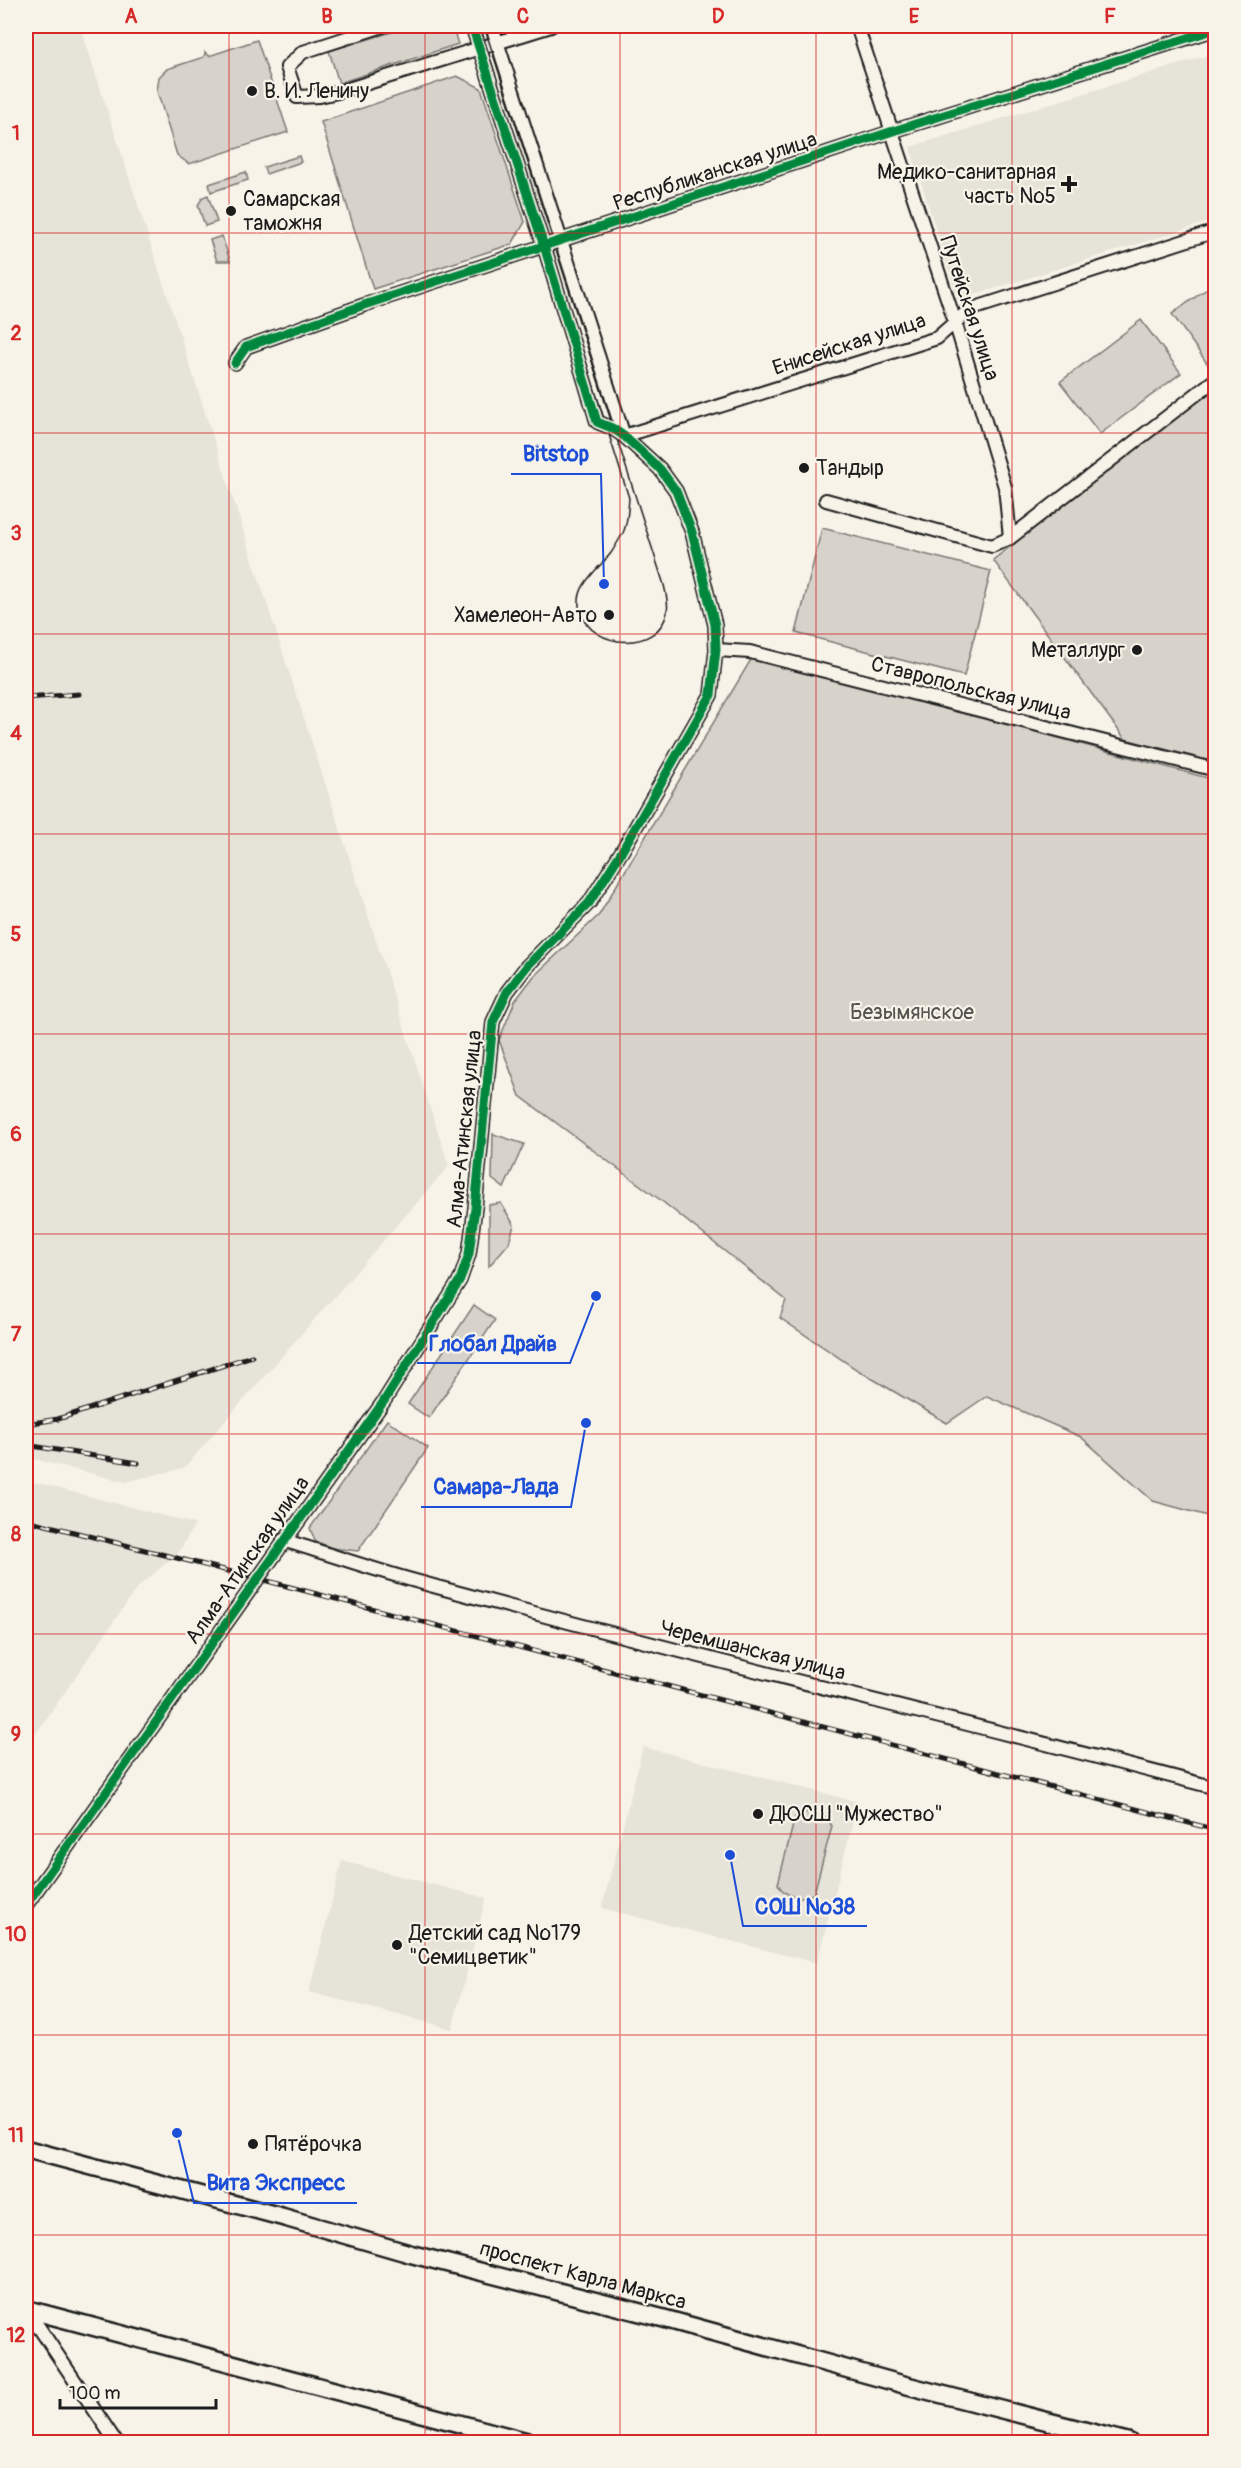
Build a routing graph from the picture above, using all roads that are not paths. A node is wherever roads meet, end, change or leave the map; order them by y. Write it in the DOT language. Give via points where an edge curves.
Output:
graph roads {
  1 [pos="382,26"];
  2 [pos="471,26"];
  3 [pos="492,26"];
  4 [pos="551,26"];
  5 [pos="856,26"];
  6 [pos="1215,29"];
  7 [pos="498,43"];
  8 [pos="478,46"];
  9 [pos="890,132"];
  10 [pos="1215,231"];
  11 [pos="562,240"];
  12 [pos="544,246"];
  13 [pos="955,322"];
  14 [pos="235,363"];
  15 [pos="1215,379"];
  16 [pos="624,436"];
  17 [pos="826,500"];
  18 [pos="1010,538"];
  19 [pos="716,650"];
  20 [pos="1215,770"];
  21 [pos="283,1540"];
  22 [pos="1215,1788"];
  23 [pos="26,1905"];
  24 [pos="26,2149"];
  25 [pos="30,2310"];
  26 [pos="116,2442"];
  27 [pos="529,2442"];
  28 [pos="1129,2442"];
  1 -- 8 [label="street" via="303,52 287,67 297,97 342,91"];
  2 -- 8 [label="street, Алма-Атинская улица"];
  3 -- 7 [label="street, Алма-Атинская улица"];
  4 -- 7 [label="street"];
  5 -- 9 [label="street, Путейская улица"];
  6 -- 9 [label="street, Республиканская улица"];
  7 -- 8 [label="street"];
  7 -- 11 [label="street, Алма-Атинская улица"];
  8 -- 12 [label="street, Алма-Атинская улица"];
  9 -- 11 [label="street, Республиканская улица"];
  9 -- 13 [label="street, Путейская улица"];
  10 -- 13 [label="street, Енисейская улица" via="969,310"];
  11 -- 12 [label="street, Республиканская улица"];
  11 -- 16 [label="street, Алма-Атинская улица"];
  12 -- 14 [label="street, Республиканская улица" via="246,347"];
  12 -- 16 [label="street, Алма-Атинская улица" via="597,422"];
  13 -- 16 [label="street, Енисейская улица" via="937,338"];
  13 -- 18 [label="street, Путейская улица" via="1005,487"];
  15 -- 18 [label="street"];
  16 -- 19 [label="street, Алма-Атинская улица" via="660,469 676,491 692,532 715,625"];
  17 -- 18 [label="street" via="992,546"];
  19 -- 20 [label="street, Ставропольская улица" via="750,652"];
  19 -- 21 [label="street, Алма-Атинская улица" via="711,695 622,851 590,903 514,984 493,1022 475,1208 469,1254 460,1280 384,1401"];
  21 -- 22 [label="street, Черемшанская улица" via="406,1578 738,1667"];
  21 -- 23 [label="street, Алма-Атинская улица"];
  24 -- 28 [label="main road, проспект Карла Маркса"];
  25 -- 26 [label="street"];
  25 -- 27 [label="main road"];
}
